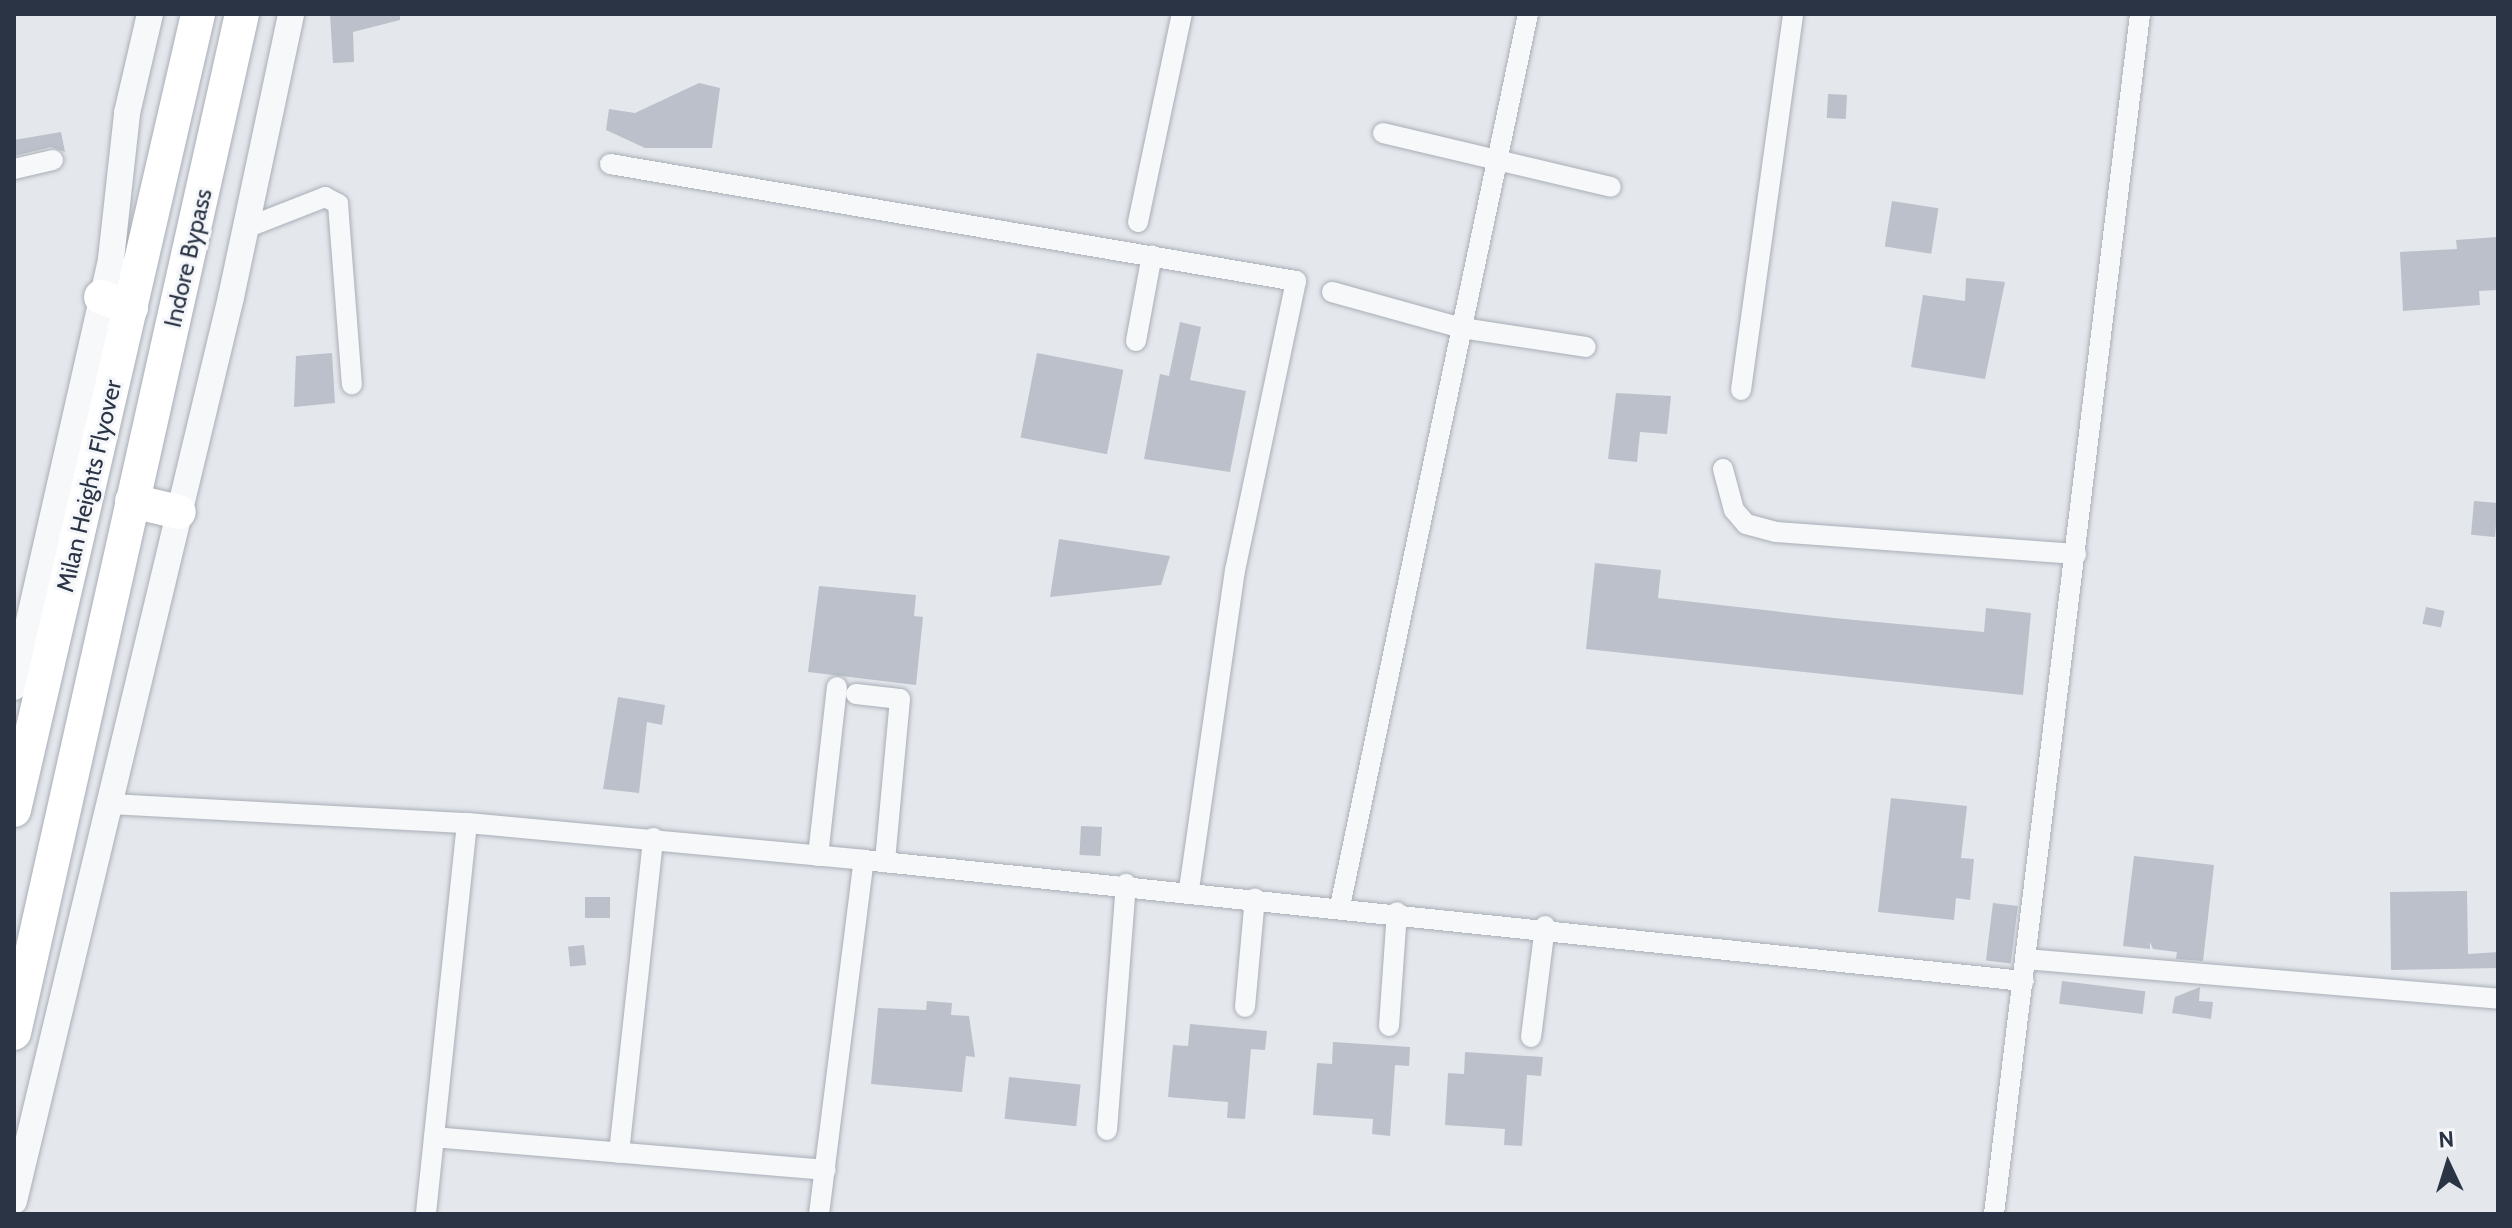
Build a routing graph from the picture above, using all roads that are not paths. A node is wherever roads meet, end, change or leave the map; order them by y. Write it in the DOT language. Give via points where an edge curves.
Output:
graph roads {
  1 [pos="150,14"];
  2 [pos="198,14"];
  3 [pos="242,14"];
  4 [pos="291,14"];
  5 [pos="1182,14"];
  6 [pos="1528,14"];
  7 [pos="1793,14"];
  8 [pos="2140,14"];
  9 [pos="1383,133"];
  10 [pos="1497,159"];
  11 [pos="53,160"];
  12 [pos="165,163"];
  13 [pos="610,164"];
  14 [pos="14,169"];
  15 [pos="1611,187"];
  16 [pos="1138,222"];
  17 [pos="246,228"];
  18 [pos="1152,255"];
  19 [pos="1332,292"];
  20 [pos="116,303"];
  21 [pos="1462,328"];
  22 [pos="1136,341"];
  23 [pos="1586,347"];
  24 [pos="352,384"];
  25 [pos="1741,390"];
  26 [pos="1723,469"];
  27 [pos="132,501"];
  28 [pos="179,512"];
  29 [pos="2076,554"];
  30 [pos="14,687"];
  31 [pos="111,804"];
  32 [pos="14,810"];
  33 [pos="467,823"];
  34 [pos="653,838"];
  35 [pos="818,856"];
  36 [pos="864,860"];
  37 [pos="885,862"];
  38 [pos="1126,884"];
  39 [pos="1189,890"];
  40 [pos="1255,898"];
  41 [pos="1340,906"];
  42 [pos="1397,912"];
  43 [pos="1545,926"];
  44 [pos="2026,959"];
  45 [pos="2024,981"];
  46 [pos="2498,999"];
  47 [pos="1245,1007"];
  48 [pos="1389,1026"];
  49 [pos="14,1033"];
  50 [pos="1531,1037"];
  51 [pos="1107,1130"];
  52 [pos="434,1137"];
  53 [pos="619,1153"];
  54 [pos="826,1170"];
  55 [pos="14,1201"];
  56 [pos="426,1213"];
  57 [pos="819,1214"];
  58 [pos="1994,1214"];
  1 -- 20 [label="street" via="127,113"];
  2 -- 12 [label="highway, Indore Bypass"];
  3 -- 27 [label="highway, Indore Bypass"];
  4 -- 17 [label="street"];
  5 -- 16 [label="street"];
  6 -- 10 [label="street"];
  7 -- 25 [label="street"];
  8 -- 29 [label="street"];
  9 -- 10 [label="street"];
  10 -- 15 [label="street"];
  10 -- 21 [label="street"];
  11 -- 14 [label="street"];
  12 -- 20 [label="highway, Milan Heights Flyover"];
  13 -- 18 [label="street"];
  17 -- 24 [label="street" via="325,197 338,204"];
  17 -- 28 [label="street"];
  18 -- 22 [label="street"];
  18 -- 39 [label="street" via="1296,281 1235,570"];
  19 -- 21 [label="street"];
  20 -- 30 [label="street"];
  20 -- 32 [label="highway, Milan Heights Flyover" via="80,528"];
  21 -- 23 [label="street"];
  21 -- 41 [label="street"];
  26 -- 29 [label="street" via="1734,510 1746,524 1776,532"];
  27 -- 28 [label="highway"];
  27 -- 49 [label="highway, Milan Heights Flyover"];
  28 -- 31 [label="street"];
  29 -- 44 [label="street"];
  31 -- 33 [label="street"];
  31 -- 55 [label="street"];
  33 -- 34 [label="street"];
  33 -- 52 [label="street"];
  34 -- 35 [label="street"];
  34 -- 53 [label="street"];
  35 -- 36 [label="street"];
  35 -- 37 [label="street" via="847,691 900,702"];
  36 -- 37 [label="street"];
  36 -- 54 [label="street"];
  37 -- 38 [label="street"];
  38 -- 39 [label="street"];
  38 -- 51 [label="street"];
  39 -- 40 [label="street"];
  40 -- 41 [label="street"];
  40 -- 47 [label="street"];
  41 -- 42 [label="street"];
  42 -- 43 [label="street"];
  42 -- 48 [label="street"];
  43 -- 45 [label="street"];
  43 -- 50 [label="street"];
  44 -- 45 [label="street"];
  44 -- 46 [label="street"];
  45 -- 58 [label="street"];
  52 -- 53 [label="street"];
  52 -- 56 [label="street"];
  53 -- 54 [label="street"];
  54 -- 57 [label="street"];
}
